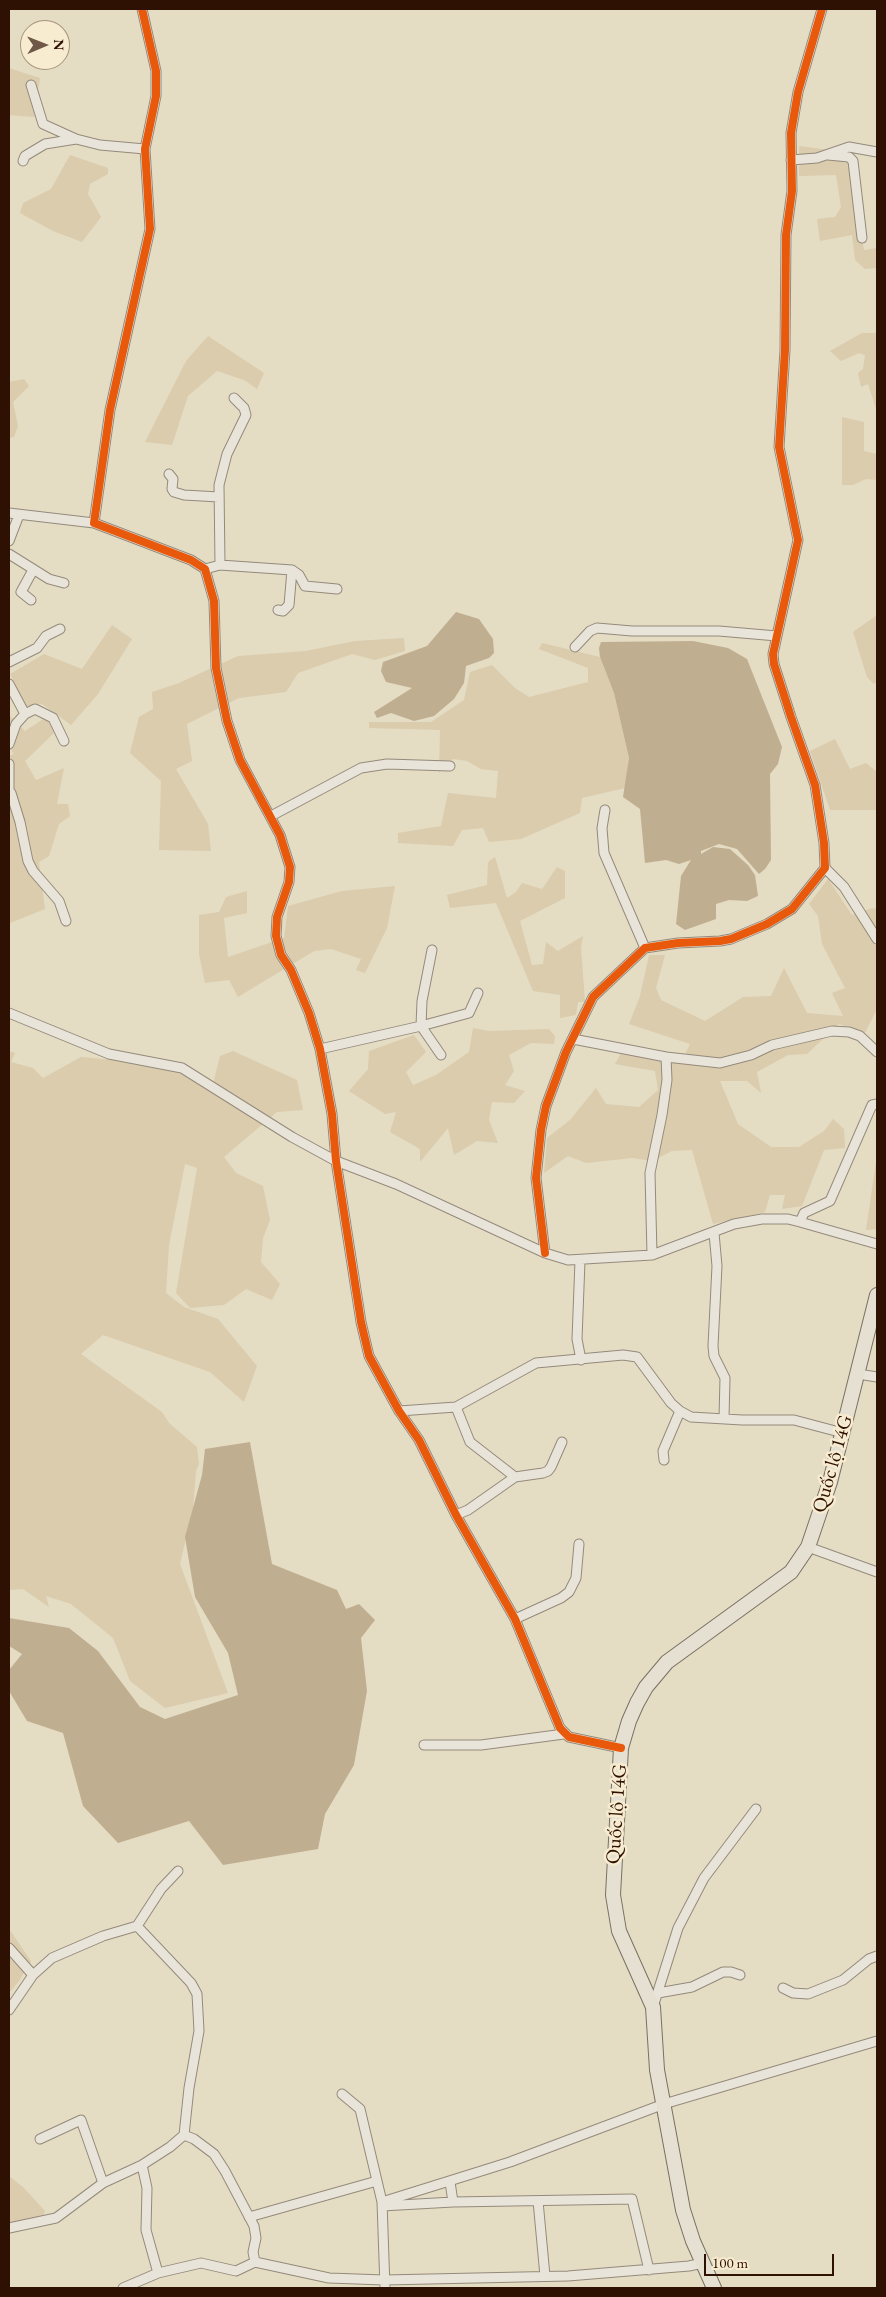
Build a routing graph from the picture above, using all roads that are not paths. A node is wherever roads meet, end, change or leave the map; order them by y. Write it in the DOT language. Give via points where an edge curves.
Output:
graph roads {
  1 [pos="142,9"];
  2 [pos="822,9"];
  3 [pos="31,85"];
  4 [pos="76,140"];
  5 [pos="144,149"];
  6 [pos="877,152"];
  7 [pos="828,154"];
  8 [pos="791,160"];
  9 [pos="23,162"];
  10 [pos="862,238"];
  11 [pos="234,398"];
  12 [pos="169,474"];
  13 [pos="219,497"];
  14 [pos="9,513"];
  15 [pos="20,515"];
  16 [pos="94,523"];
  17 [pos="9,541"];
  18 [pos="9,554"];
  19 [pos="220,565"];
  20 [pos="33,570"];
  21 [pos="204,570"];
  22 [pos="292,570"];
  23 [pos="64,583"];
  24 [pos="337,589"];
  25 [pos="31,600"];
  26 [pos="278,610"];
  27 [pos="60,628"];
  28 [pos="777,636"];
  29 [pos="575,647"];
  30 [pos="9,662"];
  31 [pos="9,684"];
  32 [pos="25,714"];
  33 [pos="64,741"];
  34 [pos="9,744"];
  35 [pos="9,764"];
  36 [pos="450,766"];
  37 [pos="10,796"];
  38 [pos="605,810"];
  39 [pos="271,816"];
  40 [pos="825,868"];
  41 [pos="66,921"];
  42 [pos="877,939"];
  43 [pos="645,948"];
  44 [pos="432,950"];
  45 [pos="478,993"];
  46 [pos="9,1013"];
  47 [pos="421,1026"];
  48 [pos="573,1039"];
  49 [pos="320,1049"];
  50 [pos="877,1052"];
  51 [pos="441,1055"];
  52 [pos="666,1057"];
  53 [pos="877,1104"];
  54 [pos="874,1113"];
  55 [pos="336,1161"];
  56 [pos="800,1222"];
  57 [pos="714,1233"];
  58 [pos="877,1244"];
  59 [pos="545,1253"];
  60 [pos="652,1255"];
  61 [pos="580,1261"];
  62 [pos="877,1294"];
  63 [pos="580,1360"];
  64 [pos="858,1374"];
  65 [pos="877,1377"];
  66 [pos="456,1407"];
  67 [pos="399,1411"];
  68 [pos="680,1411"];
  69 [pos="724,1418"];
  70 [pos="842,1433"];
  71 [pos="562,1442"];
  72 [pos="664,1460"];
  73 [pos="515,1477"];
  74 [pos="456,1515"];
  75 [pos="579,1544"];
  76 [pos="808,1547"];
  77 [pos="877,1572"];
  78 [pos="515,1619"];
  79 [pos="564,1734"];
  80 [pos="424,1745"];
  81 [pos="621,1748"];
  82 [pos="756,1809"];
  83 [pos="178,1871"];
  84 [pos="137,1926"];
  85 [pos="9,1948"];
  86 [pos="877,1956"];
  87 [pos="33,1975"];
  88 [pos="740,1975"];
  89 [pos="782,1988"];
  90 [pos="658,1993"];
  91 [pos="653,2007"];
  92 [pos="9,2010"];
  93 [pos="877,2041"];
  94 [pos="342,2094"];
  95 [pos="664,2104"];
  96 [pos="184,2135"];
  97 [pos="40,2139"];
  98 [pos="142,2164"];
  99 [pos="377,2181"];
  100 [pos="450,2182"];
  101 [pos="103,2183"];
  102 [pos="538,2201"];
  103 [pos="453,2202"];
  104 [pos="382,2204"];
  105 [pos="249,2216"];
  106 [pos="9,2228"];
  107 [pos="255,2262"];
  108 [pos="703,2263"];
  109 [pos="649,2270"];
  110 [pos="158,2273"];
  111 [pos="545,2276"];
  112 [pos="385,2284"];
  113 [pos="123,2288"];
  114 [pos="714,2288"];
  1 -- 5 [label="street" via="156,71 156,96"];
  2 -- 8 [label="street" via="798,92 791,133"];
  3 -- 4 [label="street" via="43,124"];
  4 -- 5 [label="street"];
  4 -- 9 [label="street" via="45,144 25,156"];
  5 -- 16 [label="street" via="150,229 110,410"];
  6 -- 7 [label="street" via="849,147"];
  7 -- 8 [label="street"];
  7 -- 10 [label="street" via="853,161"];
  8 -- 28 [label="street" via="779,447 798,540"];
  11 -- 13 [label="street" via="246,414 227,454 218,485"];
  12 -- 13 [label="street" via="174,492"];
  13 -- 19 [label="street"];
  14 -- 15 [label="street"];
  15 -- 16 [label="street"];
  15 -- 17 [label="street"];
  16 -- 21 [label="street" via="191,560"];
  18 -- 20 [label="street"];
  19 -- 21 [label="street"];
  19 -- 22 [label="street"];
  20 -- 23 [label="street" via="49,580"];
  20 -- 25 [label="street" via="21,592"];
  21 -- 39 [label="street" via="214,601 216,668 227,721 240,760"];
  22 -- 24 [label="street" via="305,586"];
  22 -- 26 [label="street" via="289,605 283,611"];
  27 -- 30 [label="street" via="46,636 37,648"];
  28 -- 29 [label="street" via="597,628"];
  28 -- 40 [label="street" via="774,664 815,785"];
  31 -- 32 [label="street"];
  32 -- 33 [label="street" via="35,709 54,718"];
  32 -- 34 [label="street" via="16,724"];
  35 -- 37 [label="street"];
  36 -- 39 [label="street" via="387,764 360,768"];
  37 -- 41 [label="street" via="18,812 28,861 33,872 59,901"];
  38 -- 43 [label="street" via="602,828 604,853"];
  39 -- 49 [label="street" via="290,867 289,882 277,917 276,936 281,955 309,1013"];
  40 -- 42 [label="street" via="844,887"];
  40 -- 43 [label="street" via="792,909 767,924 726,940"];
  43 -- 48 [label="street" via="592,997"];
  44 -- 47 [label="street" via="422,1001"];
  45 -- 47 [label="street" via="469,1013"];
  46 -- 55 [label="street" via="109,1054 182,1068"];
  47 -- 49 [label="street"];
  47 -- 51 [label="street"];
  48 -- 52 [label="street"];
  48 -- 59 [label="street" via="546,1106 541,1130 536,1178"];
  49 -- 55 [label="street" via="332,1114"];
  50 -- 52 [label="street" via="860,1036 832,1031 720,1063"];
  52 -- 60 [label="street" via="667,1080 650,1173"];
  53 -- 54 [label="street" via="872,1105"];
  54 -- 56 [label="street" via="830,1201 804,1213"];
  55 -- 59 [label="street" via="396,1184"];
  55 -- 67 [label="street" via="369,1356"];
  56 -- 57 [label="street" via="762,1219 734,1224"];
  56 -- 58 [label="street"];
  57 -- 60 [label="street"];
  57 -- 69 [label="street" via="717,1266 713,1346 714,1356 725,1378"];
  59 -- 61 [label="street"];
  60 -- 61 [label="street"];
  61 -- 63 [label="street" via="576,1334"];
  62 -- 64 [label="main road, Quốc lộ 14G"];
  63 -- 66 [label="street" via="536,1363"];
  63 -- 68 [label="street" via="624,1355 637,1357"];
  64 -- 65 [label="street"];
  64 -- 70 [label="main road, Quốc lộ 14G"];
  66 -- 67 [label="street"];
  66 -- 73 [label="street" via="470,1442"];
  67 -- 74 [label="street" via="419,1440"];
  68 -- 69 [label="street" via="691,1417"];
  68 -- 72 [label="street" via="663,1451"];
  69 -- 70 [label="street" via="794,1420"];
  70 -- 76 [label="main road, Quốc lộ 14G"];
  71 -- 73 [label="street" via="548,1471"];
  73 -- 74 [label="street"];
  74 -- 78 [label="street"];
  75 -- 78 [label="street" via="576,1578 569,1592"];
  76 -- 77 [label="street"];
  76 -- 81 [label="main road, Quốc lộ 14G" via="791,1572 667,1662 637,1703"];
  78 -- 79 [label="street"];
  79 -- 80 [label="street" via="481,1745"];
  79 -- 81 [label="street" via="569,1738"];
  81 -- 91 [label="main road, Quốc lộ 14G" via="612,1895 619,1931"];
  82 -- 90 [label="street" via="704,1878 678,1928"];
  83 -- 84 [label="street" via="161,1889"];
  84 -- 87 [label="street" via="103,1936 52,1958"];
  84 -- 96 [label="street" via="191,1983 197,1994 199,2031"];
  85 -- 87 [label="street"];
  86 -- 89 [label="street" via="843,1980 822,1989 801,1995"];
  87 -- 92 [label="street"];
  88 -- 90 [label="street" via="723,1972 692,1987"];
  90 -- 91 [label="street"];
  91 -- 95 [label="main road, Quốc lộ 14G" via="657,2070"];
  93 -- 95 [label="street"];
  94 -- 99 [label="street" via="360,2109"];
  95 -- 100 [label="street"];
  95 -- 108 [label="main road, Quốc lộ 14G" via="683,2210"];
  96 -- 98 [label="street"];
  96 -- 105 [label="street" via="214,2154"];
  97 -- 101 [label="street" via="81,2120"];
  98 -- 101 [label="street"];
  98 -- 110 [label="street" via="147,2188 146,2230"];
  99 -- 104 [label="street"];
  99 -- 105 [label="street"];
  100 -- 103 [label="street"];
  100 -- 104 [label="street"];
  101 -- 106 [label="street" via="56,2218"];
  102 -- 103 [label="street"];
  102 -- 109 [label="street" via="632,2199"];
  102 -- 111 [label="street"];
  103 -- 104 [label="street"];
  104 -- 112 [label="street"];
  105 -- 107 [label="street" via="256,2238"];
  107 -- 110 [label="street" via="236,2272 201,2263"];
  107 -- 112 [label="street" via="329,2278"];
  108 -- 109 [label="street"];
  108 -- 114 [label="main road, Quốc lộ 14G"];
  109 -- 111 [label="street"];
  110 -- 113 [label="street"];
  111 -- 112 [label="street"];
}
